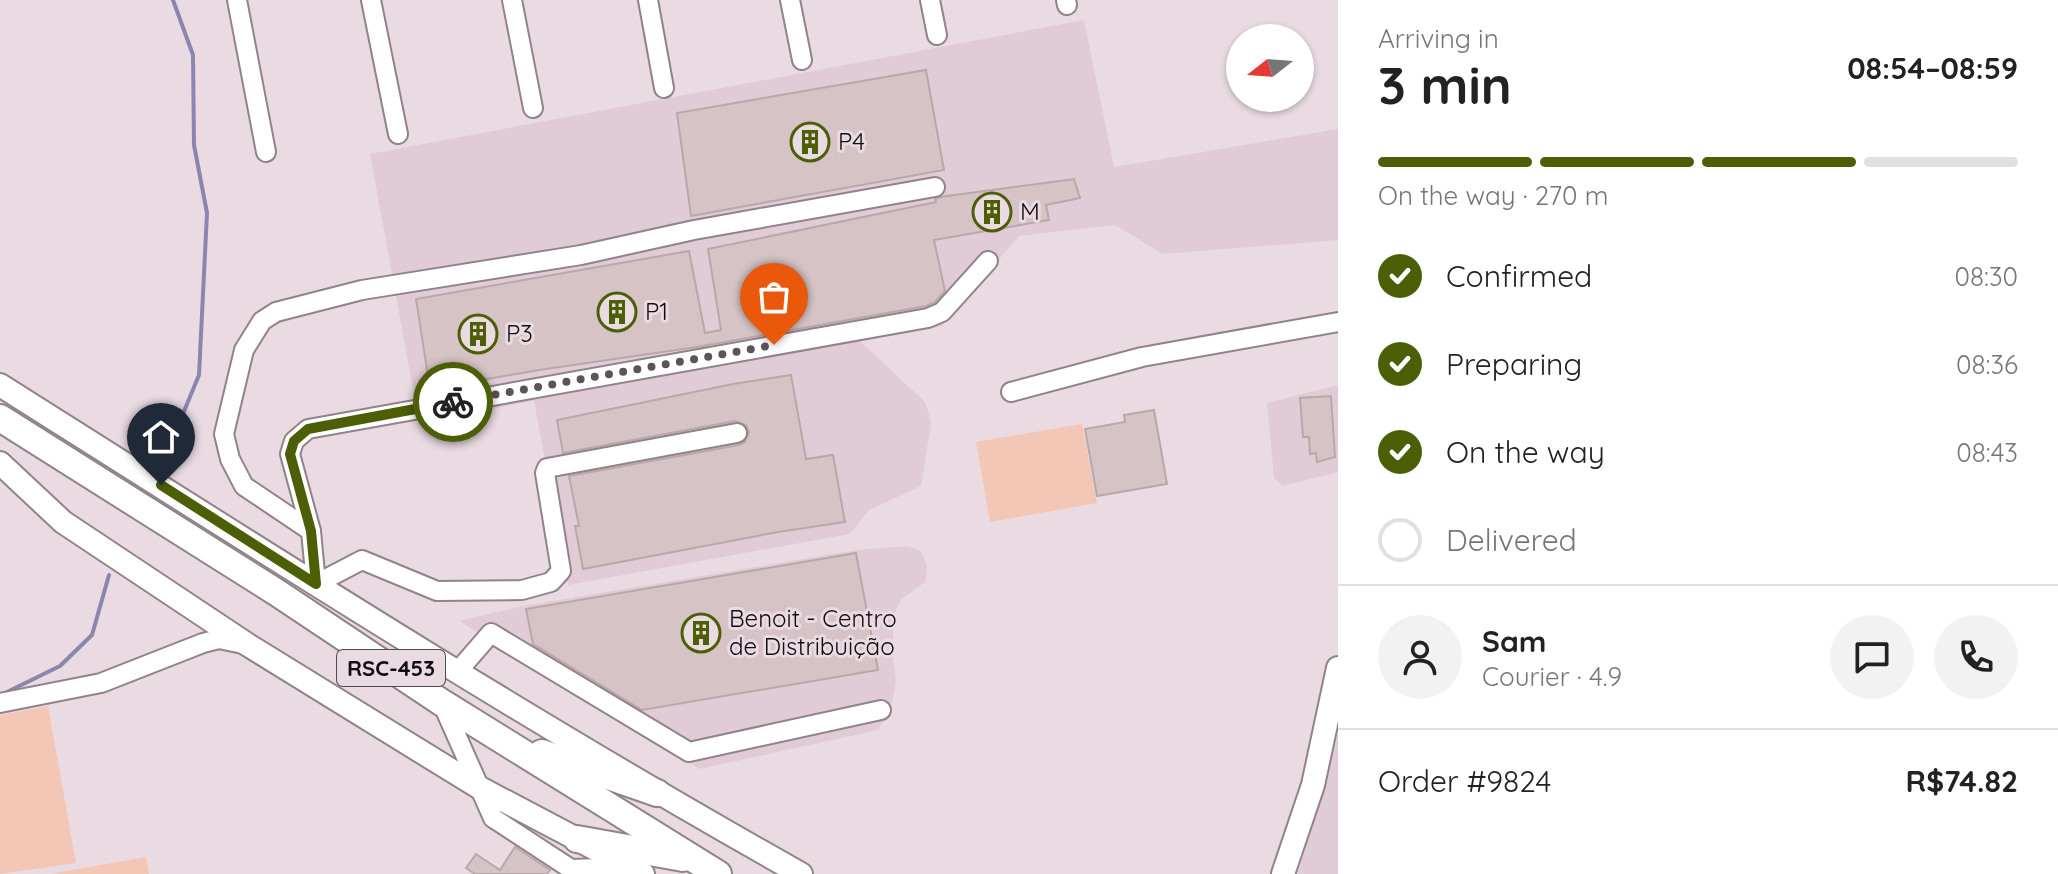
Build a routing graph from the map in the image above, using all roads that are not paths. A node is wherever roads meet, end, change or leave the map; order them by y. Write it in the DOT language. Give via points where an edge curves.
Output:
graph roads {
  1 [pos="237,0"];
  2 [pos="371,0"];
  3 [pos="512,0"];
  4 [pos="648,0"];
  5 [pos="790,0"];
  6 [pos="930,0"];
  7 [pos="937,35"];
  8 [pos="802,60"];
  9 [pos="664,88"];
  10 [pos="533,108"];
  11 [pos="398,134"];
  12 [pos="266,152"];
  13 [pos="935,187"];
  14 [pos="988,261"];
  15 [pos="1338,322"];
  16 [pos="0,385"];
  17 [pos="1011,392"];
  18 [pos="0,418"];
  19 [pos="737,433"];
  20 [pos="0,463"];
  21 [pos="0,485"];
  22 [pos="63,522"];
  23 [pos="311,531"];
  24 [pos="316,584"];
  25 [pos="248,645"];
  26 [pos="458,671"];
  27 [pos="1337,681"];
  28 [pos="441,702"];
  29 [pos="0,703"];
  30 [pos="881,710"];
  31 [pos="508,743"];
  32 [pos="480,788"];
  33 [pos="657,793"];
  34 [pos="577,839"];
  35 [pos="707,867"];
  36 [pos="636,870"];
  37 [pos="801,874"];
  38 [pos="1283,874"];
  1 -- 12 [label="street"];
  2 -- 11 [label="street"];
  3 -- 10 [label="street"];
  4 -- 9 [label="street"];
  5 -- 8 [label="street"];
  6 -- 7 [label="street"];
  13 -- 23 [label="street" via="569,257 362,290 276,312 262,321 244,350 224,434 244,486"];
  14 -- 23 [label="street" via="942,312 928,318 308,429 294,441 290,454"];
  15 -- 17 [label="street" via="1142,357"];
  16 -- 24 [label="main road"];
  18 -- 28 [label="highway, RSC-453"];
  19 -- 24 [label="street" via="547,468 561,571 551,582 522,590 437,591 362,560"];
  20 -- 22 [label="main road"];
  21 -- 22 [label="main road"];
  22 -- 25 [label="main road"];
  23 -- 24 [label="street"];
  24 -- 26 [label="main road"];
  25 -- 29 [label="street" via="219,639 101,683"];
  25 -- 32 [label="main road"];
  26 -- 30 [label="street" via="491,633 689,752"];
  26 -- 33 [label="main road"];
  27 -- 38 [label="main road" via="1313,785"];
  28 -- 31 [label="highway, RSC-453"];
  28 -- 32 [label="street"];
  31 -- 33 [label="highway, RSC-453"];
  31 -- 35 [label="highway, RSC-453"];
  32 -- 34 [label="main road"];
  32 -- 36 [label="street" via="493,818 571,869"];
  33 -- 37 [label="main road"];
  34 -- 35 [label="highway"];
  34 -- 36 [label="main road"];
}
